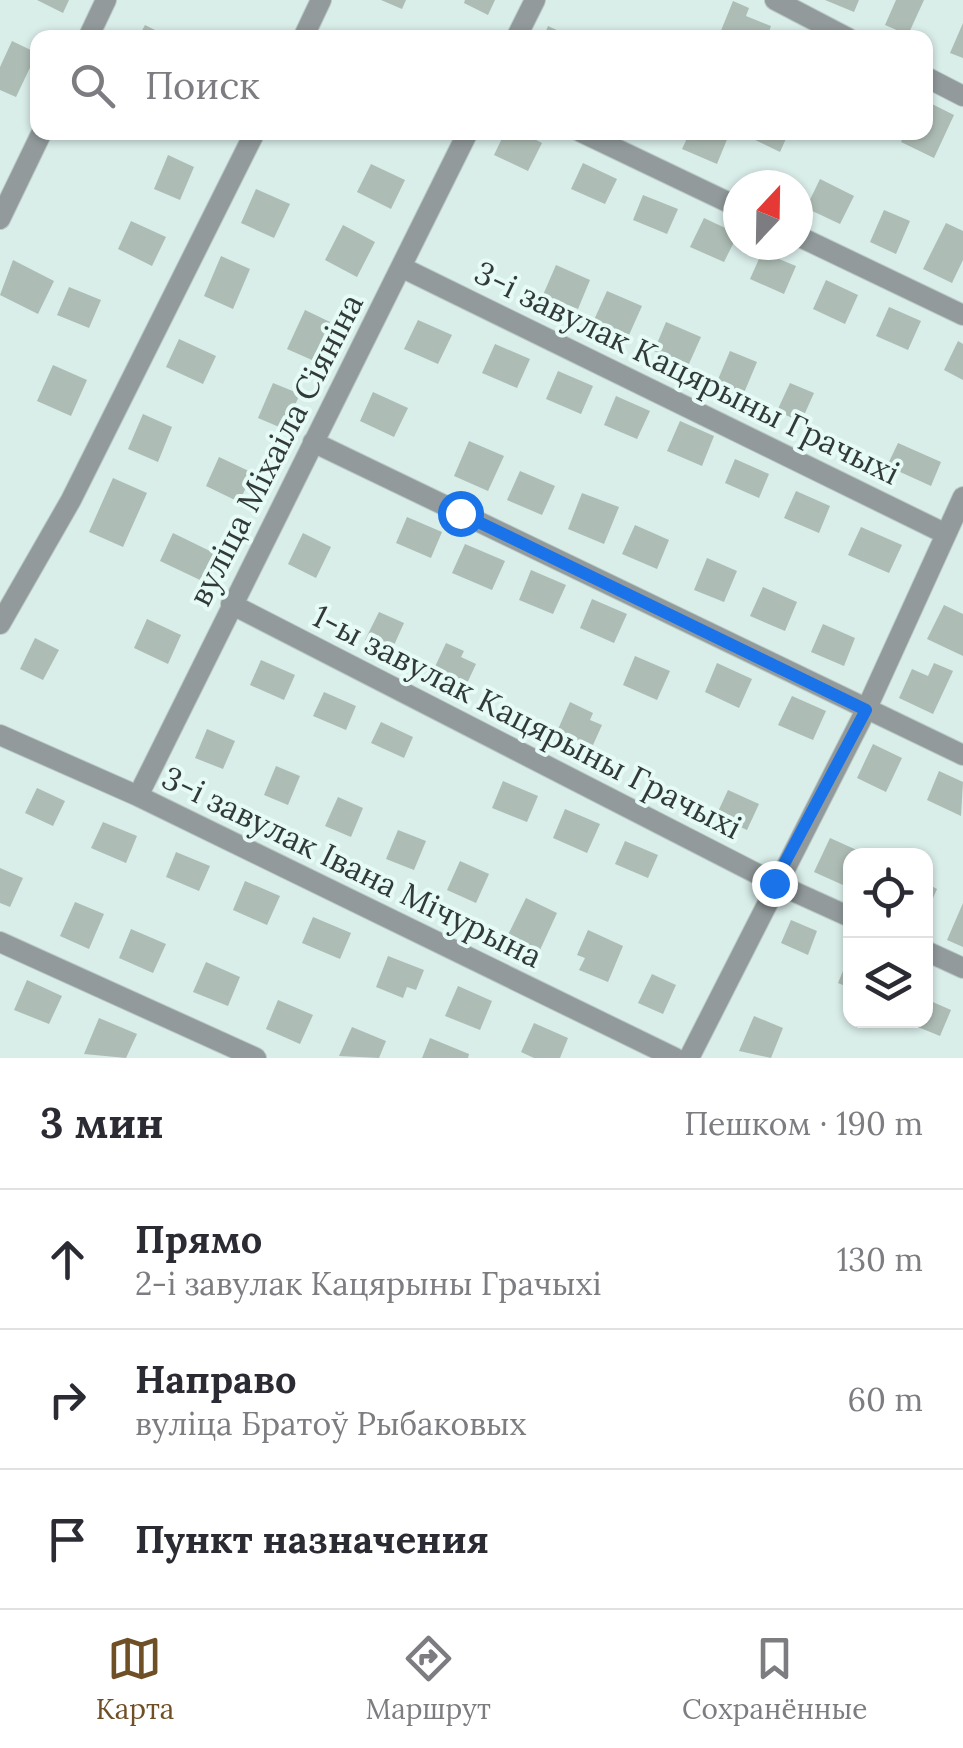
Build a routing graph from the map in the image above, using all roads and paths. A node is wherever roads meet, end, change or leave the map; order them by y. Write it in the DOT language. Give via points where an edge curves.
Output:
graph roads {
  1 [pos="106,0"];
  2 [pos="321,0"];
  3 [pos="535,0"];
  4 [pos="775,0"];
  5 [pos="92,30"];
  6 [pos="306,30"];
  7 [pos="520,30"];
  8 [pos="833,30"];
  9 [pos="933,81"];
  10 [pos="963,96"];
  11 [pos="38,140"];
  12 [pos="251,140"];
  13 [pos="464,140"];
  14 [pos="598,140"];
  15 [pos="723,201"];
  16 [pos="0,220"];
  17 [pos="813,243"];
  18 [pos="402,267"];
  19 [pos="963,315"];
  20 [pos="313,442"];
  21 [pos="963,496"];
  22 [pos="946,534"];
  23 [pos="231,604"];
  24 [pos="0,624"];
  25 [pos="866,710"];
  26 [pos="0,735"];
  27 [pos="963,755"];
  28 [pos="138,796"];
  29 [pos="774,883"];
  30 [pos="843,914"];
  31 [pos="0,942"];
  32 [pos="933,954"];
  33 [pos="963,968"];
  34 [pos="256,1058"];
  35 [pos="675,1058"];
  36 [pos="689,1058"];
  1 -- 5 [label="street"];
  2 -- 6 [label="street"];
  3 -- 7 [label="street"];
  4 -- 8 [label="street"];
  9 -- 10 [label="street"];
  11 -- 16 [label="street"];
  12 -- 24 [label="street" via="71,500"];
  13 -- 18 [label="street, вуліца Міхаіла Сіяніна"];
  14 -- 15 [label="street"];
  17 -- 19 [label="street"];
  18 -- 20 [label="street, вуліца Міхаіла Сіяніна"];
  18 -- 22 [label="street, 3-і завулак Кацярыны Грачыхі"];
  20 -- 23 [label="street, вуліца Міхаіла Сіяніна"];
  20 -- 25 [label="street"];
  21 -- 22 [label="street"];
  22 -- 25 [label="street"];
  23 -- 28 [label="street, вуліца Міхаіла Сіяніна"];
  23 -- 29 [label="street, 1-ы завулак Кацярыны Грачыхі"];
  25 -- 27 [label="street"];
  25 -- 29 [label="street"];
  26 -- 28 [label="street, 3-і завулак Івана Мічурына"];
  28 -- 35 [label="street, 3-і завулак Івана Мічурына"];
  29 -- 30 [label="street, 1-ы завулак Кацярыны Грачыхі"];
  29 -- 36 [label="street"];
  31 -- 34 [label="street"];
  32 -- 33 [label="street"];
}
